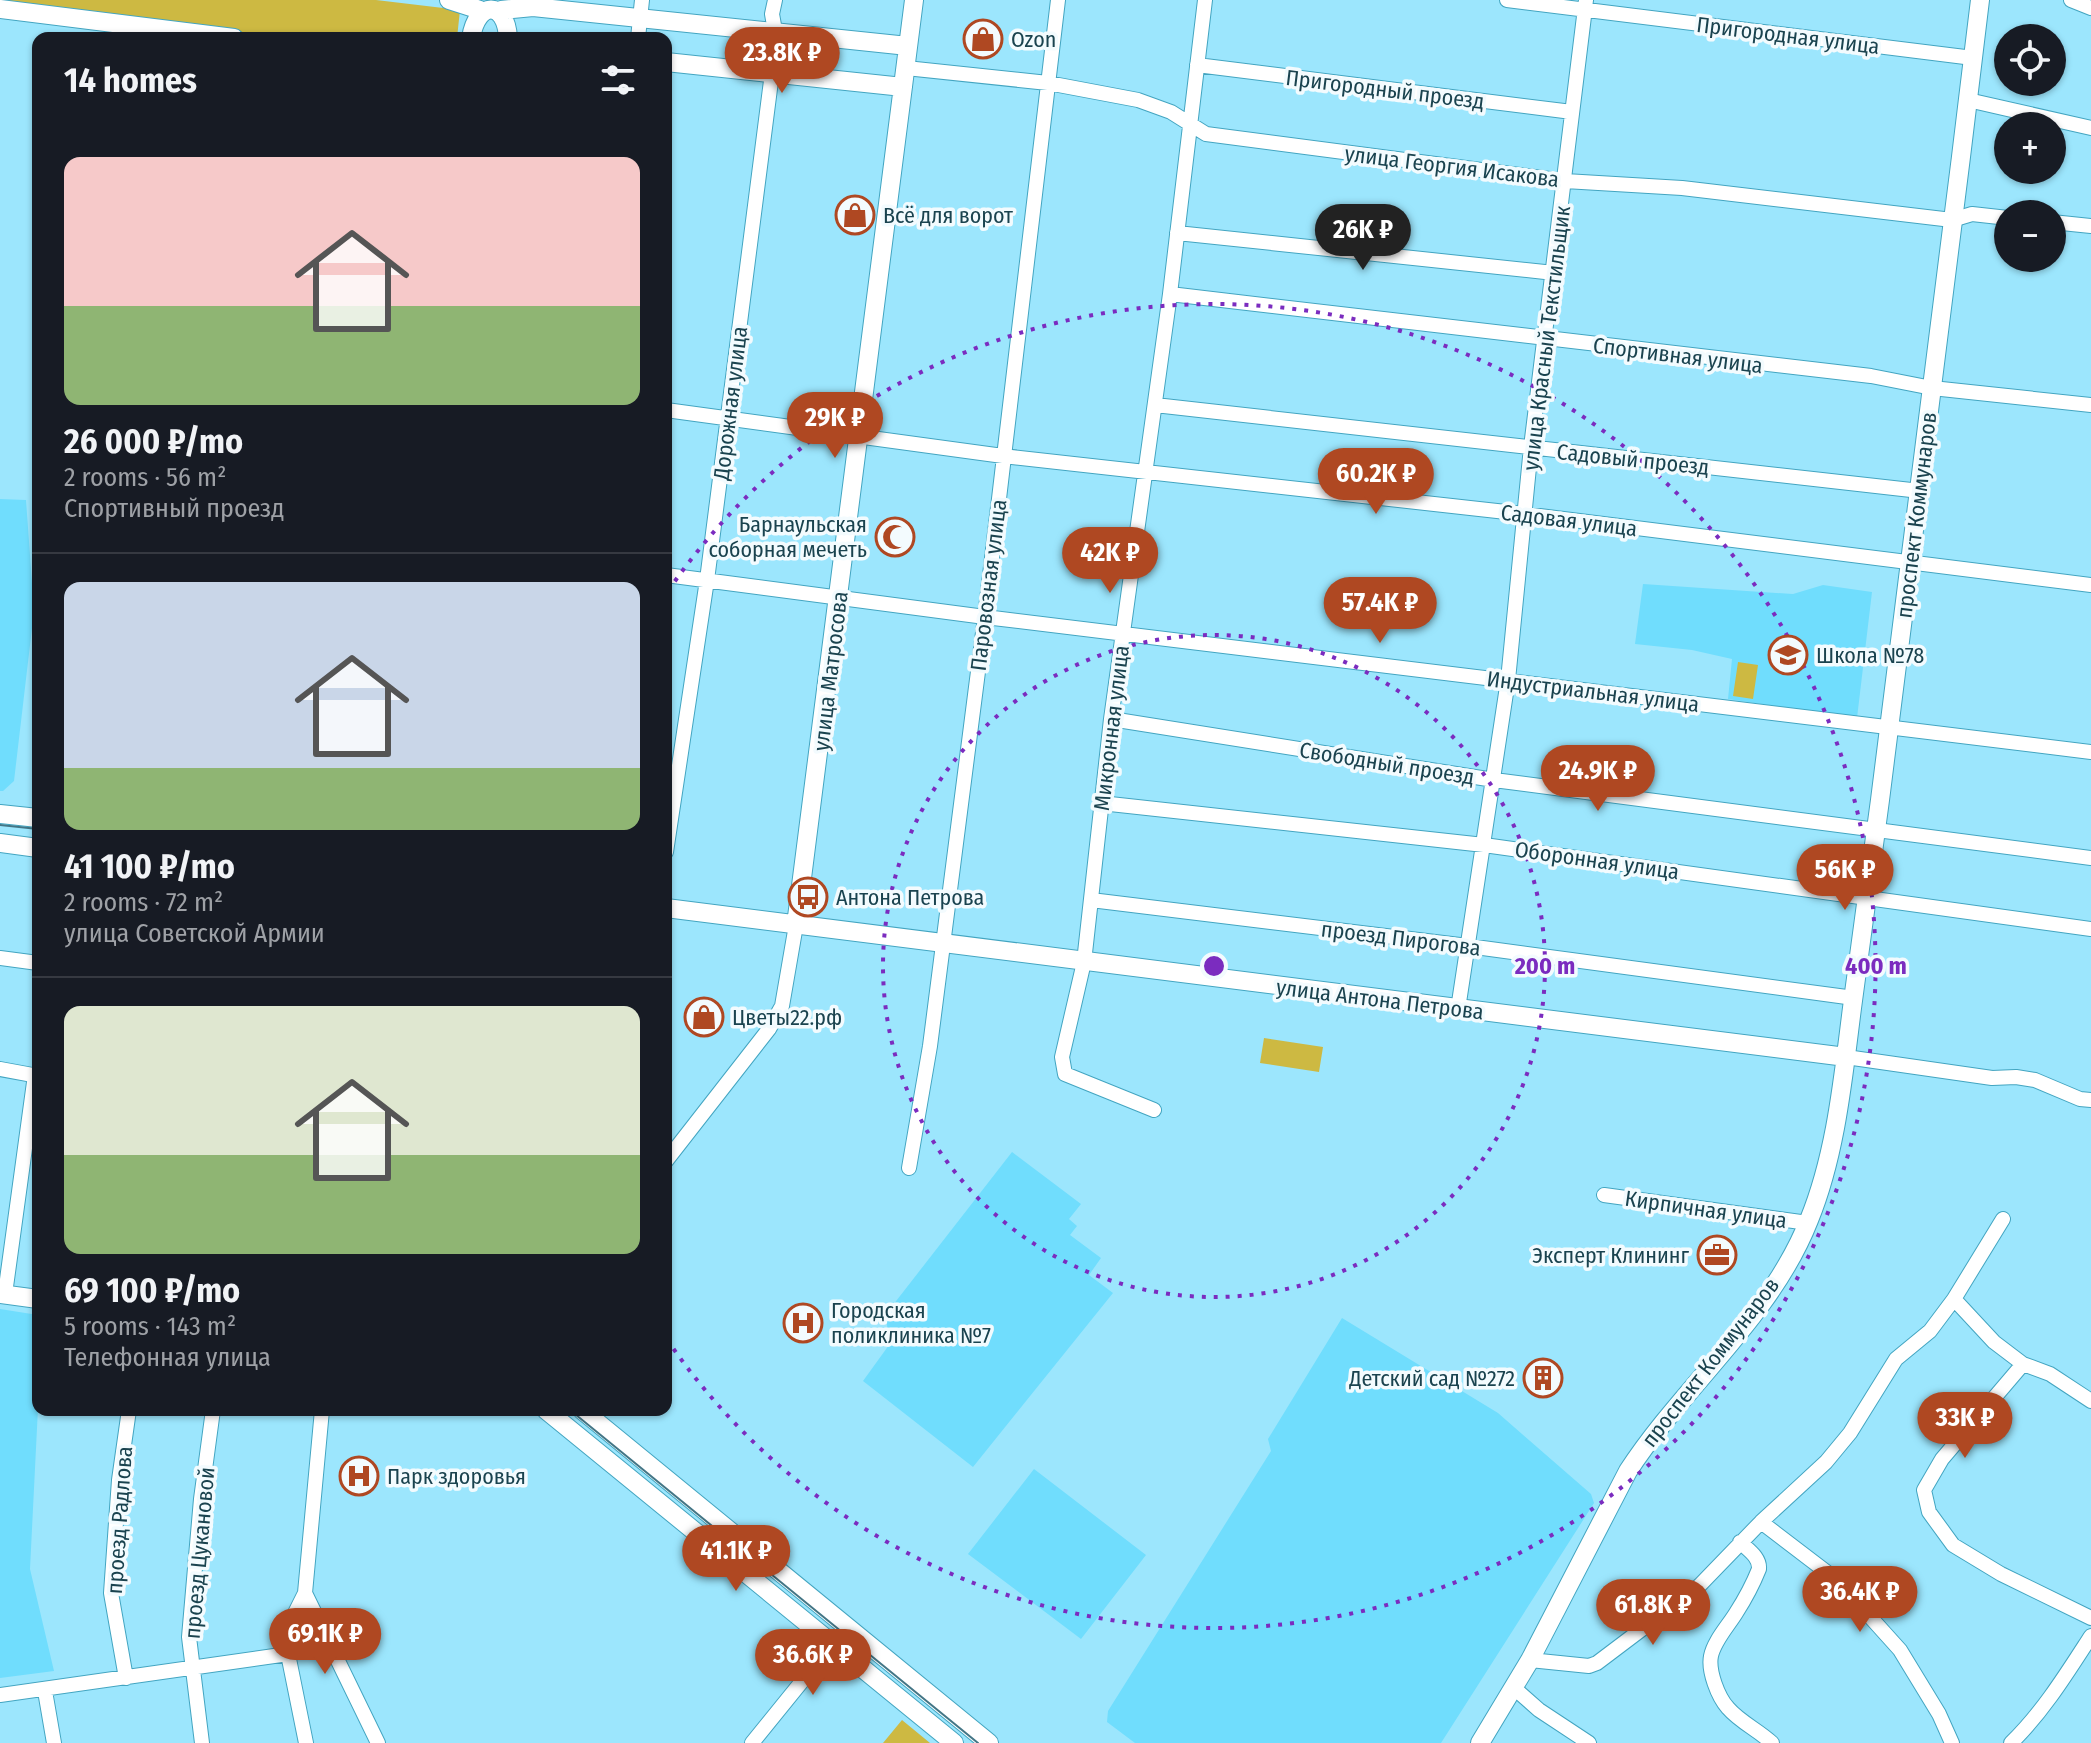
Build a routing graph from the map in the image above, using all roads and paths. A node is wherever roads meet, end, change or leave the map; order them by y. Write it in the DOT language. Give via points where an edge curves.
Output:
graph roads {
  1 [pos="449,0"];
  2 [pos="775,0"];
  3 [pos="914,0"];
  4 [pos="1058,0"];
  5 [pos="1205,0"];
  6 [pos="1507,0"];
  7 [pos="1980,0"];
  8 [pos="2071,0"];
  9 [pos="1586,4"];
  10 [pos="493,6"];
  11 [pos="13,7"];
  12 [pos="2091,8"];
  13 [pos="641,9"];
  14 [pos="775,31"];
  15 [pos="191,32"];
  16 [pos="472,32"];
  17 [pos="505,32"];
  18 [pos="639,32"];
  19 [pos="908,46"];
  20 [pos="1973,58"];
  21 [pos="672,63"];
  22 [pos="1197,65"];
  23 [pos="906,68"];
  24 [pos="772,73"];
  25 [pos="1048,83"];
  26 [pos="903,87"];
  27 [pos="1968,100"];
  28 [pos="1572,112"];
  29 [pos="1189,124"];
  30 [pos="2091,128"];
  31 [pos="1565,181"];
  32 [pos="1994,216"];
  33 [pos="1952,220"];
  34 [pos="2066,223"];
  35 [pos="2091,226"];
  36 [pos="1177,233"];
  37 [pos="1554,273"];
  38 [pos="1170,294"];
  39 [pos="1546,339"];
  40 [pos="1932,388"];
  41 [pos="1155,405"];
  42 [pos="2091,405"];
  43 [pos="672,411"];
  44 [pos="728,418"];
  45 [pos="859,436"];
  46 [pos="1531,447"];
  47 [pos="1003,456"];
  48 [pos="1146,471"];
  49 [pos="1920,491"];
  50 [pos="1524,514"];
  51 [pos="1910,562"];
  52 [pos="672,576"];
  53 [pos="707,580"];
  54 [pos="2091,585"];
  55 [pos="840,597"];
  56 [pos="985,617"];
  57 [pos="1124,632"];
  58 [pos="1508,680"];
  59 [pos="1111,719"];
  60 [pos="1889,727"];
  61 [pos="2091,752"];
  62 [pos="1494,780"];
  63 [pos="1101,803"];
  64 [pos="672,812"];
  65 [pos="0,814"];
  66 [pos="32,817"];
  67 [pos="1876,831"];
  68 [pos="0,843"];
  69 [pos="1484,845"];
  70 [pos="32,847"];
  71 [pos="2091,858"];
  72 [pos="1868,896"];
  73 [pos="1091,900"];
  74 [pos="672,909"];
  75 [pos="796,925"];
  76 [pos="2091,929"];
  77 [pos="943,944"];
  78 [pos="1468,946"];
  79 [pos="0,958"];
  80 [pos="32,962"];
  81 [pos="1084,962"];
  82 [pos="1854,998"];
  83 [pos="1458,1009"];
  84 [pos="1846,1057"];
  85 [pos="0,1069"];
  86 [pos="32,1074"];
  87 [pos="2091,1100"];
  88 [pos="32,1102"];
  89 [pos="1154,1110"];
  90 [pos="672,1153"];
  91 [pos="909,1168"];
  92 [pos="1604,1195"];
  93 [pos="2003,1219"];
  94 [pos="1808,1223"];
  95 [pos="3,1294"];
  96 [pos="32,1298"];
  97 [pos="1954,1299"];
  98 [pos="2023,1364"];
  99 [pos="2091,1401"];
  100 [pos="128,1416"];
  101 [pos="212,1416"];
  102 [pos="321,1416"];
  103 [pos="553,1416"];
  104 [pos="589,1416"];
  105 [pos="707,1512"];
  106 [pos="1761,1522"];
  107 [pos="693,1529"];
  108 [pos="1740,1542"];
  109 [pos="305,1593"];
  110 [pos="2091,1618"];
  111 [pos="846,1627"];
  112 [pos="2091,1636"];
  113 [pos="831,1644"];
  114 [pos="288,1654"];
  115 [pos="1530,1660"];
  116 [pos="194,1670"];
  117 [pos="126,1678"];
  118 [pos="1513,1687"];
  119 [pos="45,1691"];
  120 [pos="0,1695"];
  121 [pos="54,1743"];
  122 [pos="202,1743"];
  123 [pos="306,1743"];
  124 [pos="378,1743"];
  125 [pos="752,1743"];
  126 [pos="954,1743"];
  127 [pos="989,1743"];
  128 [pos="1480,1743"];
  129 [pos="1589,1743"];
  130 [pos="1772,1743"];
  131 [pos="1952,1743"];
  132 [pos="2011,1743"];
  1 -- 10 [label="street"];
  2 -- 14 [label="street, Дорожная улица"];
  3 -- 19 [label="street, улица Матросова"];
  4 -- 25 [label="street, Паровозная улица"];
  5 -- 22 [label="street, Микронная улица"];
  6 -- 9 [label="street, Пригородная улица"];
  7 -- 20 [label="street, проспект Коммунаров"];
  8 -- 12 [label="street"];
  9 -- 20 [label="street, Пригородная улица"];
  9 -- 28 [label="street, улица Красный Текстильщик"];
  10 -- 13 [label="street"];
  10 -- 16 [label="street" via="475,15"];
  10 -- 17 [label="street"];
  11 -- 15 [label="street"];
  13 -- 14 [label="street"];
  13 -- 18 [label="street"];
  14 -- 19 [label="street"];
  14 -- 24 [label="street, Дорожная улица"];
  19 -- 23 [label="street, улица Матросова"];
  20 -- 27 [label="street, проспект Коммунаров"];
  21 -- 24 [label="street"];
  22 -- 28 [label="street, Пригородный проезд"];
  22 -- 29 [label="street, Микронная улица"];
  23 -- 25 [label="street, улица Георгия Исакова"];
  23 -- 26 [label="street, улица Матросова"];
  24 -- 26 [label="street"];
  24 -- 44 [label="street, Дорожная улица"];
  25 -- 29 [label="street, улица Георгия Исакова" via="1138,100"];
  25 -- 47 [label="street, Паровозная улица"];
  26 -- 45 [label="street, улица Матросова"];
  27 -- 30 [label="street"];
  27 -- 33 [label="street, проспект Коммунаров"];
  28 -- 31 [label="street, улица Красный Текстильщик"];
  29 -- 31 [label="street, улица Георгия Исакова" via="1206,134"];
  29 -- 36 [label="street, Микронная улица"];
  31 -- 33 [label="street, улица Георгия Исакова" via="1682,188"];
  31 -- 37 [label="street, улица Красный Текстильщик"];
  32 -- 33 [label="street, улица Георгия Исакова" via="1972,214"];
  33 -- 40 [label="street, проспект Коммунаров"];
  34 -- 35 [label="street"];
  36 -- 37 [label="street"];
  36 -- 38 [label="street, Микронная улица"];
  37 -- 39 [label="street, улица Красный Текстильщик"];
  38 -- 39 [label="street, Спортивная улица"];
  38 -- 41 [label="street, Микронная улица"];
  39 -- 40 [label="street, Спортивная улица" via="1871,376"];
  39 -- 46 [label="street, улица Красный Текстильщик"];
  40 -- 42 [label="street, Спортивная улица"];
  40 -- 49 [label="street, проспект Коммунаров"];
  41 -- 46 [label="street, Садовый проезд"];
  41 -- 48 [label="street, Микронная улица"];
  43 -- 44 [label="street, Садовая улица"];
  44 -- 45 [label="street, Садовая улица"];
  44 -- 53 [label="street, Дорожная улица"];
  45 -- 47 [label="street, Садовая улица"];
  45 -- 55 [label="street, улица Матросова"];
  46 -- 49 [label="street, Садовый проезд"];
  46 -- 50 [label="street, улица Красный Текстильщик"];
  47 -- 48 [label="street, Садовая улица"];
  47 -- 56 [label="street, Паровозная улица"];
  48 -- 50 [label="street, Садовая улица"];
  48 -- 57 [label="street, Микронная улица"];
  49 -- 51 [label="street, проспект Коммунаров"];
  50 -- 51 [label="street, Садовая улица"];
  50 -- 58 [label="street, улица Красный Текстильщик"];
  51 -- 54 [label="street, Садовая улица"];
  51 -- 60 [label="street, проспект Коммунаров"];
  52 -- 53 [label="street, Индустриальная улица"];
  53 -- 55 [label="street, Индустриальная улица"];
  53 -- 64 [label="street, Дорожная улица"];
  55 -- 56 [label="street, Индустриальная улица"];
  55 -- 75 [label="street, улица Матросова"];
  56 -- 57 [label="street, Индустриальная улица"];
  56 -- 77 [label="street, Паровозная улица"];
  57 -- 58 [label="street, Индустриальная улица"];
  57 -- 59 [label="street, Микронная улица"];
  58 -- 60 [label="street, Индустриальная улица"];
  58 -- 62 [label="street, улица Красный Текстильщик"];
  59 -- 62 [label="street, Свободный проезд"];
  59 -- 63 [label="street, Микронная улица"];
  60 -- 61 [label="street, Индустриальная улица"];
  60 -- 67 [label="street, проспект Коммунаров"];
  62 -- 67 [label="street, Свободный проезд"];
  62 -- 69 [label="street, улица Красный Текстильщик"];
  63 -- 69 [label="street, Оборонная улица"];
  63 -- 73 [label="street, Микронная улица"];
  65 -- 66 [label="street"];
  67 -- 71 [label="street, Свободный проезд"];
  67 -- 72 [label="street, проспект Коммунаров"];
  68 -- 70 [label="street"];
  69 -- 72 [label="street, Оборонная улица"];
  69 -- 78 [label="street, улица Красный Текстильщик"];
  72 -- 76 [label="street, Оборонная улица"];
  72 -- 82 [label="street, проспект Коммунаров"];
  73 -- 78 [label="street, проезд Пирогова"];
  73 -- 81 [label="street, Микронная улица"];
  74 -- 75 [label="street, улица Антона Петрова"];
  75 -- 77 [label="street, улица Антона Петрова"];
  75 -- 90 [label="street, улица Матросова" via="782,1006"];
  77 -- 81 [label="street, улица Антона Петрова"];
  77 -- 91 [label="street, Паровозная улица"];
  78 -- 82 [label="street, проезд Пирогова"];
  78 -- 83 [label="street, улица Красный Текстильщик"];
  79 -- 80 [label="street"];
  81 -- 83 [label="street, улица Антона Петрова"];
  81 -- 89 [label="street, Микронная улица" via="1062,1057 1065,1074"];
  82 -- 84 [label="street, проспект Коммунаров"];
  83 -- 84 [label="street, улица Антона Петрова"];
  84 -- 87 [label="street, улица Антона Петрова" via="2035,1080"];
  84 -- 94 [label="street, проспект Коммунаров" via="1830,1147"];
  85 -- 86 [label="street"];
  88 -- 95 [label="street"];
  92 -- 94 [label="street, Кирпичная улица"];
  93 -- 97 [label="street"];
  94 -- 115 [label="street, проспект Коммунаров" via="1770,1290 1628,1471"];
  95 -- 96 [label="street"];
  97 -- 98 [label="street"];
  97 -- 106 [label="street" via="1930,1331 1896,1359 1826,1462"];
  98 -- 99 [label="street" via="2050,1374"];
  98 -- 110 [label="street" via="1942,1459 1924,1490 1929,1512 1953,1545"];
  100 -- 117 [label="street, проезд Радлова" via="111,1593"];
  101 -- 116 [label="street, проезд Цукановой" via="190,1604"];
  102 -- 109 [label="street"];
  103 -- 107 [label="street"];
  104 -- 105 [label="street"];
  105 -- 107 [label="street"];
  105 -- 111 [label="street"];
  106 -- 108 [label="street"];
  106 -- 131 [label="street" via="1837,1580 1900,1650"];
  107 -- 113 [label="street"];
  108 -- 115 [label="street" via="1699,1586 1597,1663"];
  108 -- 130 [label="street" via="1756,1557 1759,1569 1714,1649 1712,1672 1730,1712"];
  109 -- 114 [label="street" via="292,1619"];
  109 -- 124 [label="street"];
  111 -- 113 [label="street"];
  111 -- 127 [label="street"];
  112 -- 132 [label="street"];
  113 -- 125 [label="street"];
  113 -- 126 [label="street"];
  114 -- 116 [label="street"];
  114 -- 123 [label="street"];
  115 -- 118 [label="street, проспект Коммунаров"];
  116 -- 117 [label="street"];
  116 -- 122 [label="street, проезд Цукановой"];
  117 -- 119 [label="street"];
  118 -- 128 [label="street, проспект Коммунаров"];
  118 -- 129 [label="street"];
  119 -- 120 [label="street"];
  119 -- 121 [label="street"];
}
